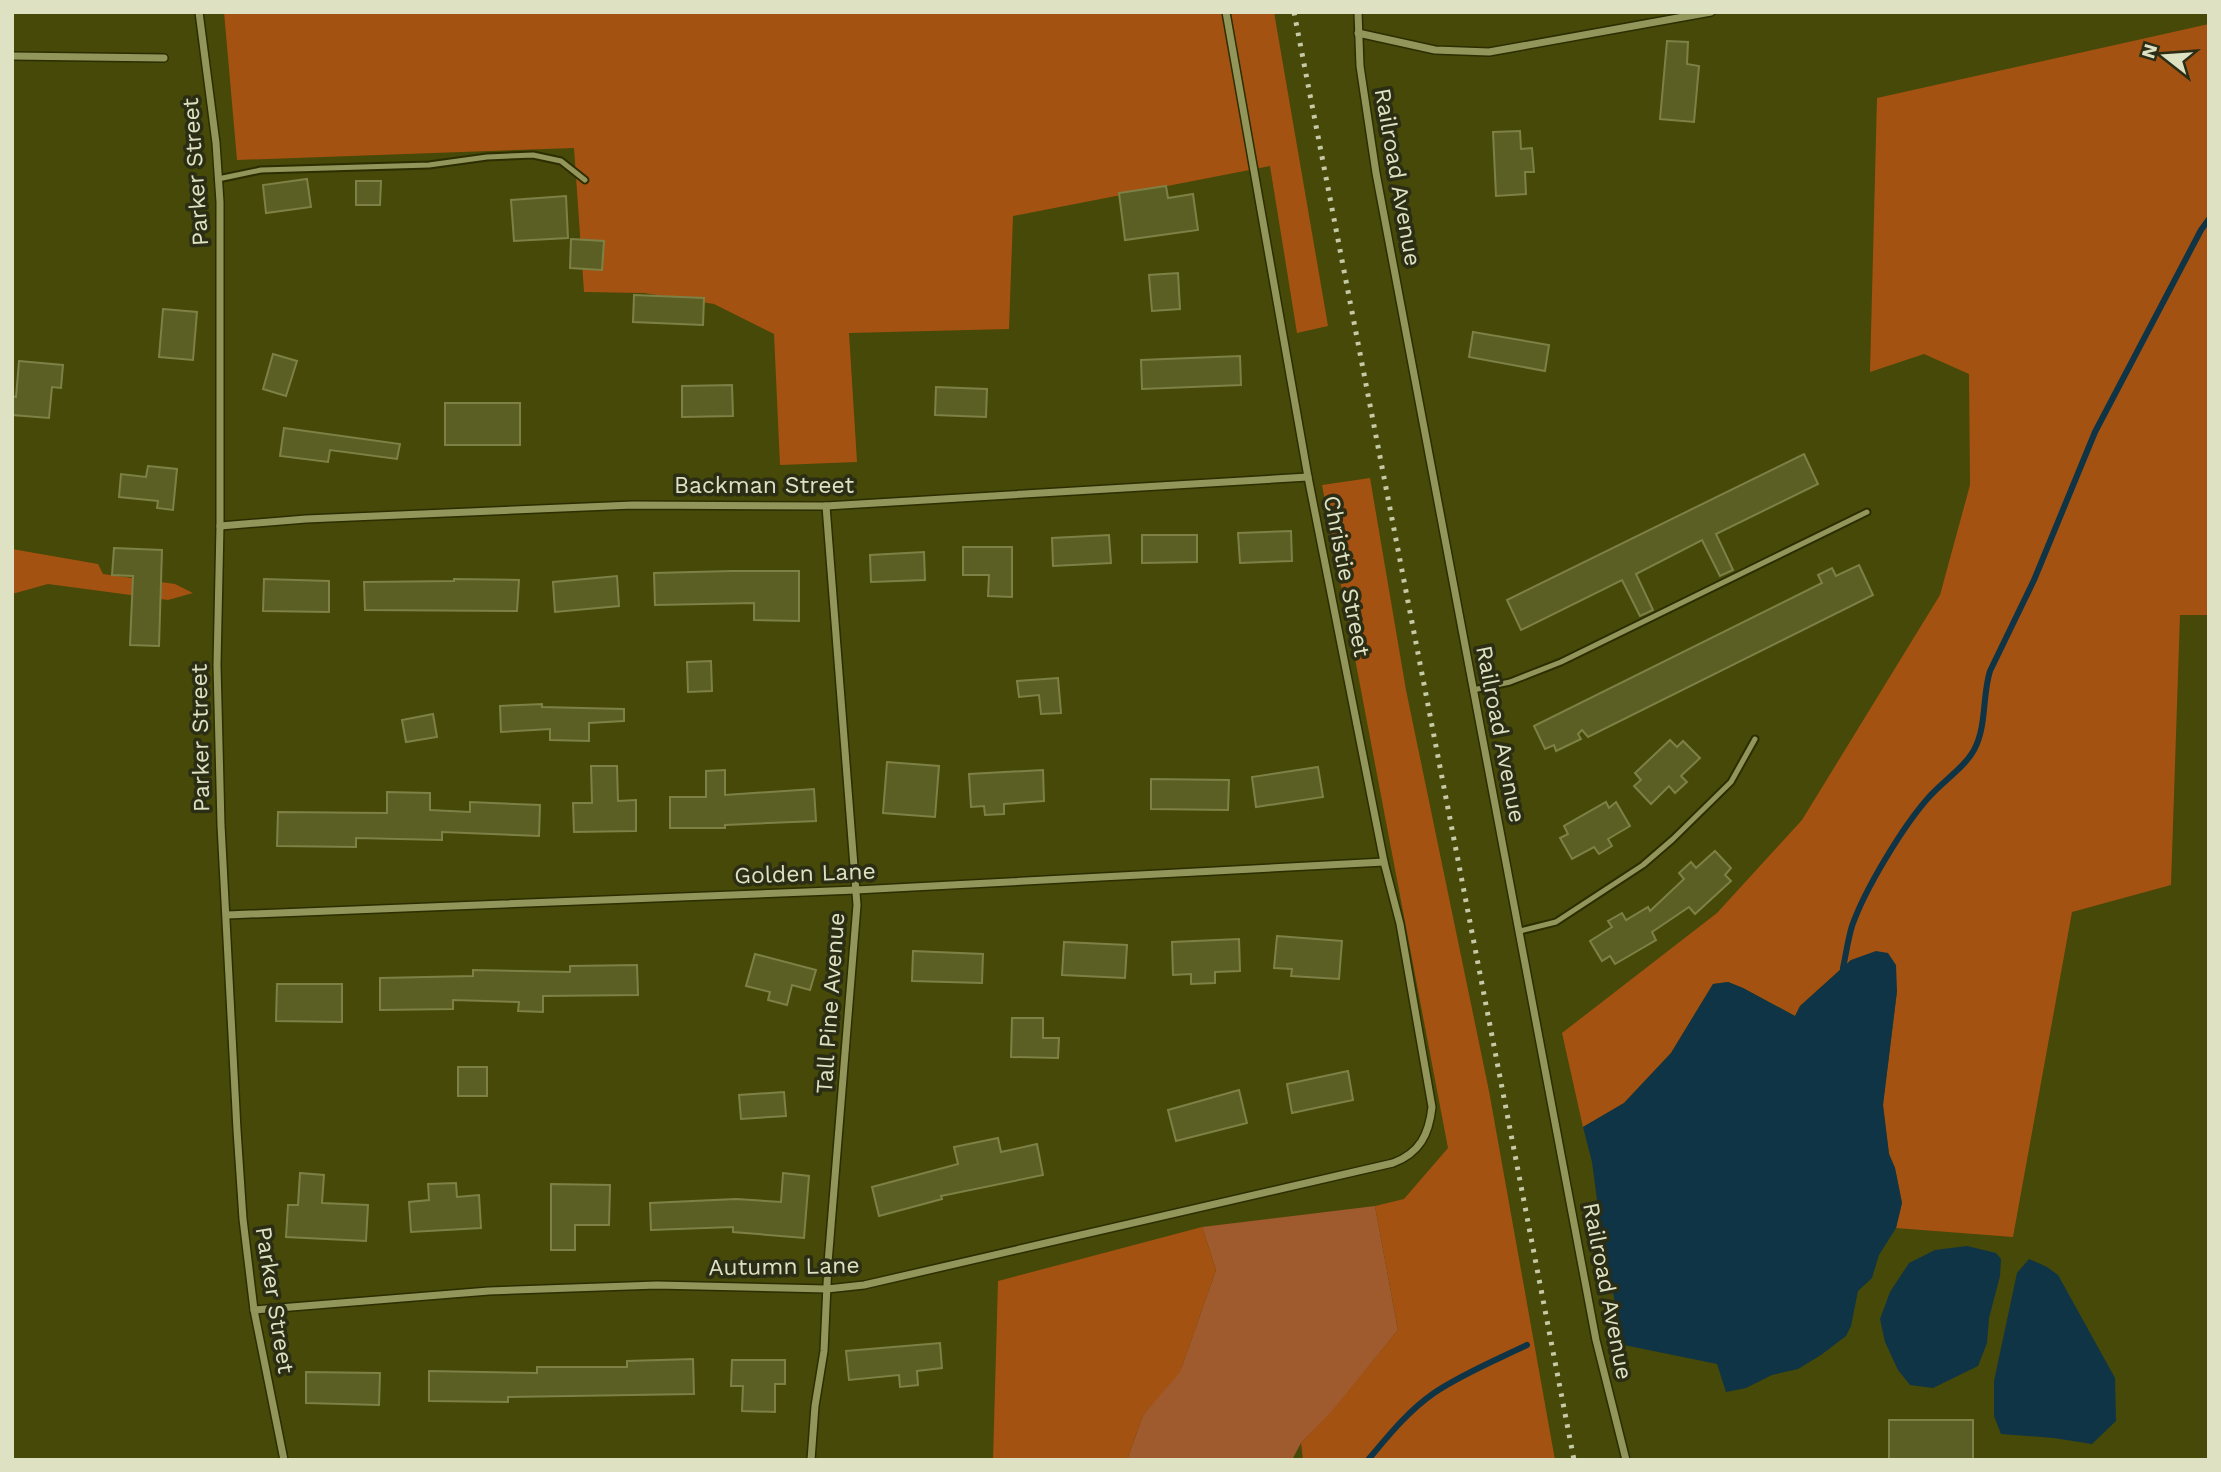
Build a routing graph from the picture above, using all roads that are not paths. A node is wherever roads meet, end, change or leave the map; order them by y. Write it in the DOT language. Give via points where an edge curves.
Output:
graph roads {
  1 [pos="199,12"];
  2 [pos="1226,12"];
  3 [pos="1358,12"];
  4 [pos="1711,12"];
  5 [pos="1358,33"];
  6 [pos="12,56"];
  7 [pos="164,58"];
  8 [pos="218,179"];
  9 [pos="585,180"];
  10 [pos="1308,477"];
  11 [pos="826,506"];
  12 [pos="1867,512"];
  13 [pos="220,526"];
  14 [pos="1473,690"];
  15 [pos="1755,739"];
  16 [pos="1384,862"];
  17 [pos="856,890"];
  18 [pos="227,915"];
  19 [pos="1520,931"];
  20 [pos="1421,1144"];
  21 [pos="827,1289"];
  22 [pos="254,1310"];
  23 [pos="284,1460"];
  24 [pos="811,1460"];
  25 [pos="1626,1460"];
  1 -- 8 [label="street, Parker Street"];
  2 -- 10 [label="street, Christie Street"];
  3 -- 5 [label="street, Railroad Avenue"];
  4 -- 5 [label="street" via="1489,52 1435,50"];
  5 -- 14 [label="street, Railroad Avenue" via="1376,173"];
  6 -- 7 [label="street"];
  8 -- 9 [label="lane" via="261,170 429,165 533,155 561,161"];
  8 -- 13 [label="street, Parker Street"];
  10 -- 11 [label="street, Backman Street"];
  10 -- 16 [label="street, Christie Street"];
  11 -- 13 [label="street, Backman Street" via="633,505"];
  11 -- 17 [label="street, Tall Pine Avenue"];
  12 -- 14 [label="lane" via="1561,662 1510,682"];
  13 -- 18 [label="street, Parker Street" via="217,665"];
  14 -- 19 [label="street, Railroad Avenue"];
  15 -- 19 [label="lane" via="1731,782 1643,865 1556,922"];
  16 -- 17 [label="street, Golden Lane"];
  16 -- 20 [label="street, Christie Street" via="1400,924 1432,1107"];
  17 -- 18 [label="street, Golden Lane"];
  17 -- 21 [label="street, Tall Pine Avenue"];
  18 -- 22 [label="street, Parker Street" via="237,1142"];
  19 -- 25 [label="street, Railroad Avenue" via="1596,1340"];
  20 -- 21 [label="street, Autumn Lane" via="1393,1163 901,1278"];
  21 -- 22 [label="street, Autumn Lane" via="657,1285 489,1291"];
  21 -- 24 [label="street, Tall Pine Avenue"];
  22 -- 23 [label="street, Parker Street"];
}
